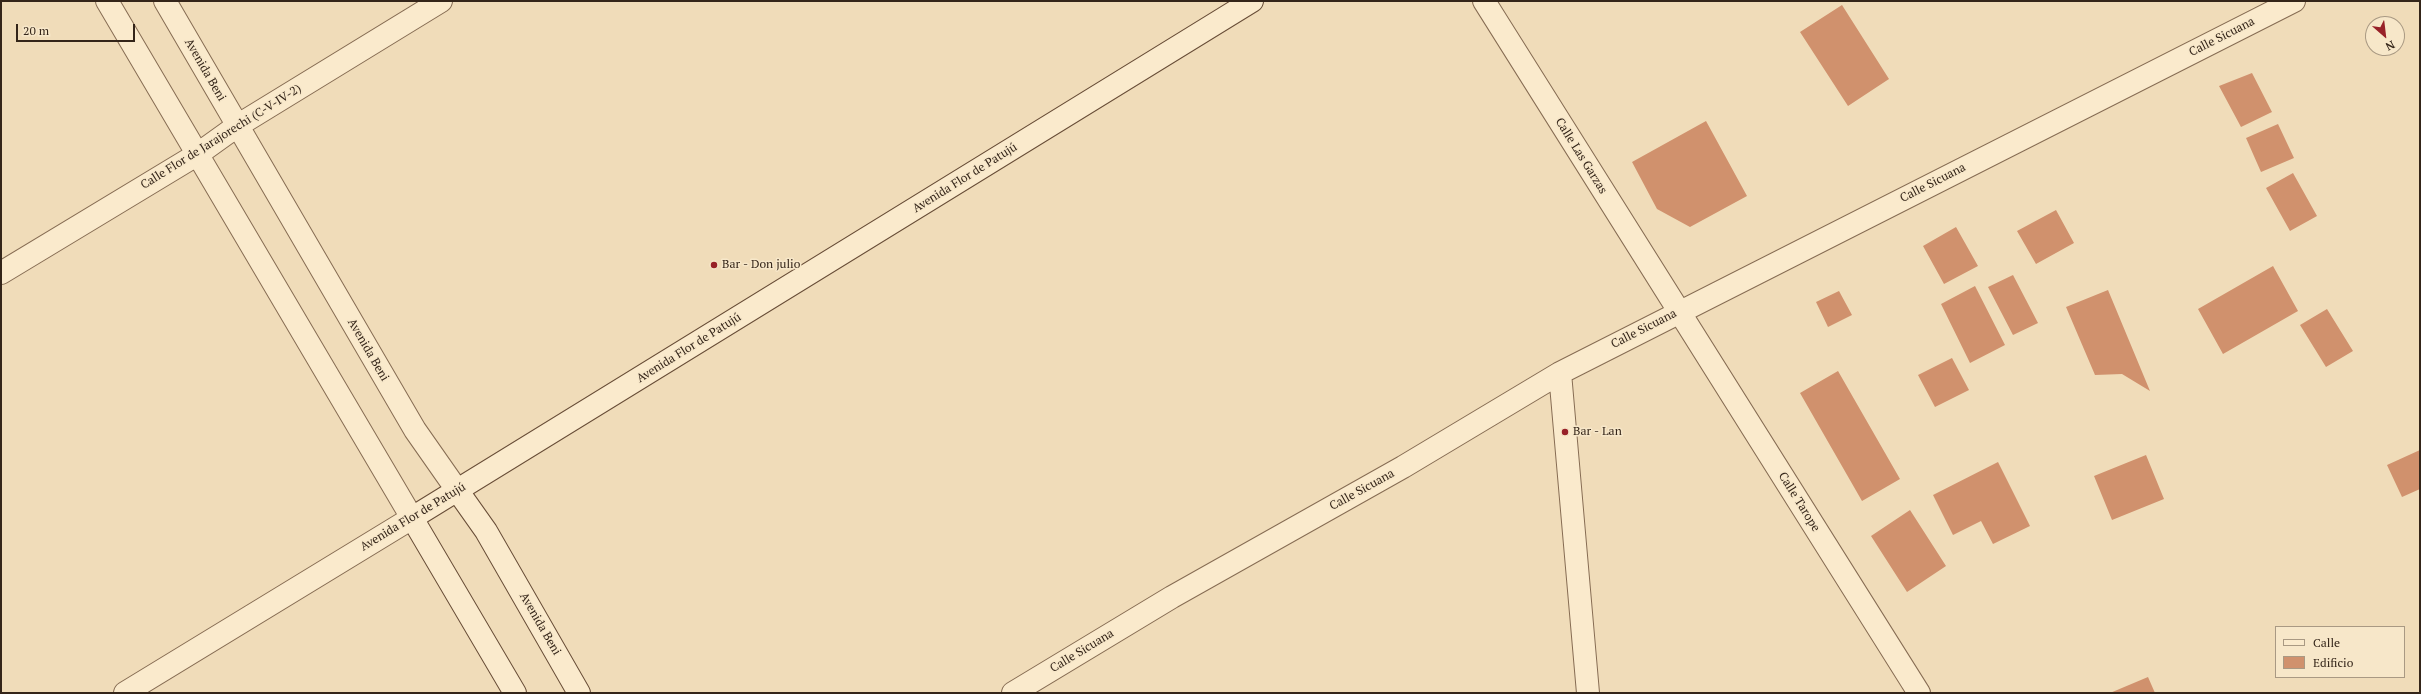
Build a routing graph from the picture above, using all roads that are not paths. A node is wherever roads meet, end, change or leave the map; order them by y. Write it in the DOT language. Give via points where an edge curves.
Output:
graph roads {
  1 [pos="107,1"];
  2 [pos="165,1"];
  3 [pos="441,1"];
  4 [pos="1252,1"];
  5 [pos="1484,1"];
  6 [pos="2294,1"];
  7 [pos="237,126"];
  8 [pos="198,154"];
  9 [pos="1,273"];
  10 [pos="1679,311"];
  11 [pos="1560,373"];
  12 [pos="457,490"];
  13 [pos="412,518"];
  14 [pos="125,693"];
  15 [pos="515,693"];
  16 [pos="579,693"];
  17 [pos="1013,693"];
  18 [pos="1588,693"];
  19 [pos="1919,693"];
  1 -- 8 [label="street"];
  2 -- 7 [label="street, Avenida Beni"];
  3 -- 7 [label="street, Calle Flor de Jarajorechi (C-V-IV-2)"];
  4 -- 12 [label="street, Avenida Flor de Patujú"];
  5 -- 10 [label="street, Calle Las Garzas"];
  6 -- 10 [label="street, Calle Sicuana"];
  7 -- 8 [label="street, Calle Flor de Jarajorechi (C-V-IV-2)"];
  7 -- 12 [label="street, Avenida Beni" via="415,430"];
  8 -- 9 [label="street, Calle Flor de Jarajorechi (C-V-IV-2)"];
  8 -- 13 [label="street"];
  10 -- 11 [label="street, Calle Sicuana"];
  10 -- 19 [label="street, Calle Tarope"];
  11 -- 17 [label="street, Calle Sicuana" via="1396,471 1172,597"];
  11 -- 18 [label="street"];
  12 -- 13 [label="street, Avenida Flor de Patujú"];
  12 -- 16 [label="street, Avenida Beni" via="486,531"];
  13 -- 14 [label="street, Avenida Flor de Patujú"];
  13 -- 15 [label="street"];
}
